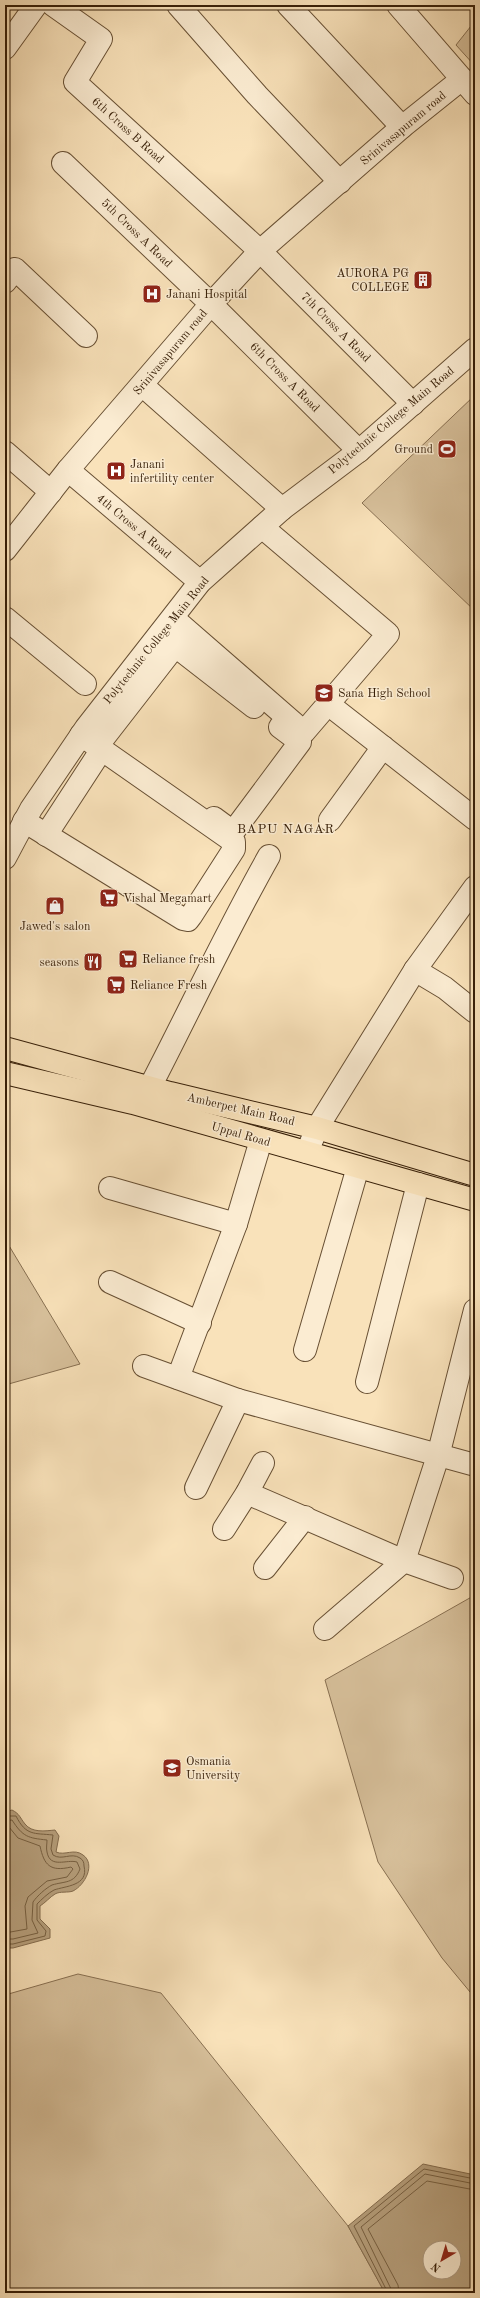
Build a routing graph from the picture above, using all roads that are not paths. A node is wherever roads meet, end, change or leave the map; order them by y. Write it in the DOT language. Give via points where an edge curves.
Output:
graph roads {
  1 [pos="36,5"];
  2 [pos="53,5"];
  3 [pos="178,5"];
  4 [pos="288,5"];
  5 [pos="398,5"];
  6 [pos="5,48"];
  7 [pos="468,86"];
  8 [pos="402,127"];
  9 [pos="64,163"];
  10 [pos="340,182"];
  11 [pos="260,251"];
  12 [pos="8,270"];
  13 [pos="210,304"];
  14 [pos="86,336"];
  15 [pos="475,349"];
  16 [pos="142,384"];
  17 [pos="413,404"];
  18 [pos="359,451"];
  19 [pos="5,452"];
  20 [pos="68,470"];
  21 [pos="51,492"];
  22 [pos="282,509"];
  23 [pos="262,527"];
  24 [pos="5,550"];
  25 [pos="200,582"];
  26 [pos="5,618"];
  27 [pos="169,632"];
  28 [pos="85,684"];
  29 [pos="337,711"];
  30 [pos="93,738"];
  31 [pos="383,747"];
  32 [pos="475,818"];
  33 [pos="330,820"];
  34 [pos="24,822"];
  35 [pos="46,835"];
  36 [pos="269,856"];
  37 [pos="5,858"];
  38 [pos="475,887"];
  39 [pos="415,970"];
  40 [pos="475,1012"];
  41 [pos="5,1048"];
  42 [pos="5,1072"];
  43 [pos="150,1087"];
  44 [pos="317,1128"];
  45 [pos="261,1140"];
  46 [pos="308,1152"];
  47 [pos="358,1167"];
  48 [pos="475,1175"];
  49 [pos="418,1184"];
  50 [pos="110,1188"];
  51 [pos="475,1200"];
  52 [pos="236,1224"];
  53 [pos="110,1282"];
  54 [pos="475,1310"];
  55 [pos="200,1323"];
  56 [pos="305,1350"];
  57 [pos="144,1366"];
  58 [pos="178,1378"];
  59 [pos="367,1382"];
  60 [pos="238,1400"];
  61 [pos="438,1456"];
  62 [pos="262,1463"];
  63 [pos="475,1465"];
  64 [pos="196,1488"];
  65 [pos="247,1493"];
  66 [pos="305,1517"];
  67 [pos="224,1529"];
  68 [pos="404,1561"];
  69 [pos="265,1568"];
  70 [pos="452,1578"];
  71 [pos="325,1629"];
  1 -- 6 [label="street"];
  2 -- 11 [label="street, 6th Cross B Road" via="100,39 75,82"];
  3 -- 10 [label="street" via="257,95"];
  4 -- 8 [label="street"];
  5 -- 7 [label="street"];
  7 -- 8 [label="street, Srinivasapuram road"];
  8 -- 10 [label="street, Srinivasapuram road"];
  9 -- 13 [label="street, 5th Cross A Road"];
  10 -- 11 [label="street, Srinivasapuram road"];
  11 -- 13 [label="street, Srinivasapuram road"];
  11 -- 17 [label="street, 7th Cross A Road"];
  12 -- 14 [label="street"];
  13 -- 16 [label="street, Srinivasapuram road"];
  13 -- 18 [label="street, 6th Cross A Road"];
  15 -- 17 [label="street, Polytechnic College Main Road"];
  16 -- 20 [label="street, Srinivasapuram road"];
  16 -- 22 [label="street"];
  17 -- 18 [label="street, Polytechnic College Main Road"];
  18 -- 22 [label="street, Polytechnic College Main Road"];
  19 -- 21 [label="street"];
  20 -- 21 [label="street, Srinivasapuram road"];
  20 -- 25 [label="street, 4th Cross A Road"];
  21 -- 24 [label="street, Srinivasapuram road"];
  22 -- 23 [label="street, Polytechnic College Main Road"];
  23 -- 25 [label="street, Polytechnic College Main Road"];
  23 -- 27 [label="street" via="388,634 304,732"];
  25 -- 27 [label="street, Polytechnic College Main Road"];
  26 -- 28 [label="street"];
  27 -- 30 [label="street, Polytechnic College Main Road"];
  27 -- 30 [label="street" via="300,742 233,832"];
  29 -- 31 [label="street"];
  30 -- 34 [label="street, Polytechnic College Main Road"];
  30 -- 35 [label="street"];
  30 -- 35 [label="street" via="234,842 234,849 188,920"];
  31 -- 32 [label="street"];
  31 -- 33 [label="street"];
  34 -- 35 [label="street"];
  34 -- 37 [label="street, Polytechnic College Main Road"];
  36 -- 43 [label="street" via="233,920 206,979"];
  38 -- 39 [label="street"];
  39 -- 40 [label="street" via="445,988"];
  39 -- 44 [label="street"];
  41 -- 43 [label="highway, Amberpet Main Road"];
  42 -- 45 [label="highway, Uppal Road" via="133,1103"];
  43 -- 44 [label="highway, Amberpet Main Road"];
  44 -- 46 [label="street"];
  44 -- 48 [label="highway, Amberpet Main Road"];
  45 -- 46 [label="highway, Uppal Road"];
  45 -- 52 [label="street"];
  46 -- 47 [label="highway, Uppal Road"];
  47 -- 49 [label="highway, Uppal Road"];
  47 -- 56 [label="street"];
  49 -- 51 [label="highway, Uppal Road"];
  49 -- 59 [label="street"];
  50 -- 52 [label="street"];
  52 -- 55 [label="street"];
  53 -- 55 [label="street"];
  54 -- 61 [label="street"];
  55 -- 58 [label="street"];
  57 -- 58 [label="street"];
  58 -- 60 [label="street"];
  60 -- 61 [label="street"];
  60 -- 64 [label="street"];
  61 -- 63 [label="street"];
  61 -- 68 [label="street"];
  62 -- 65 [label="street"];
  65 -- 66 [label="street"];
  65 -- 67 [label="street"];
  66 -- 68 [label="street"];
  66 -- 69 [label="street"];
  68 -- 70 [label="street"];
  68 -- 71 [label="street"];
}
